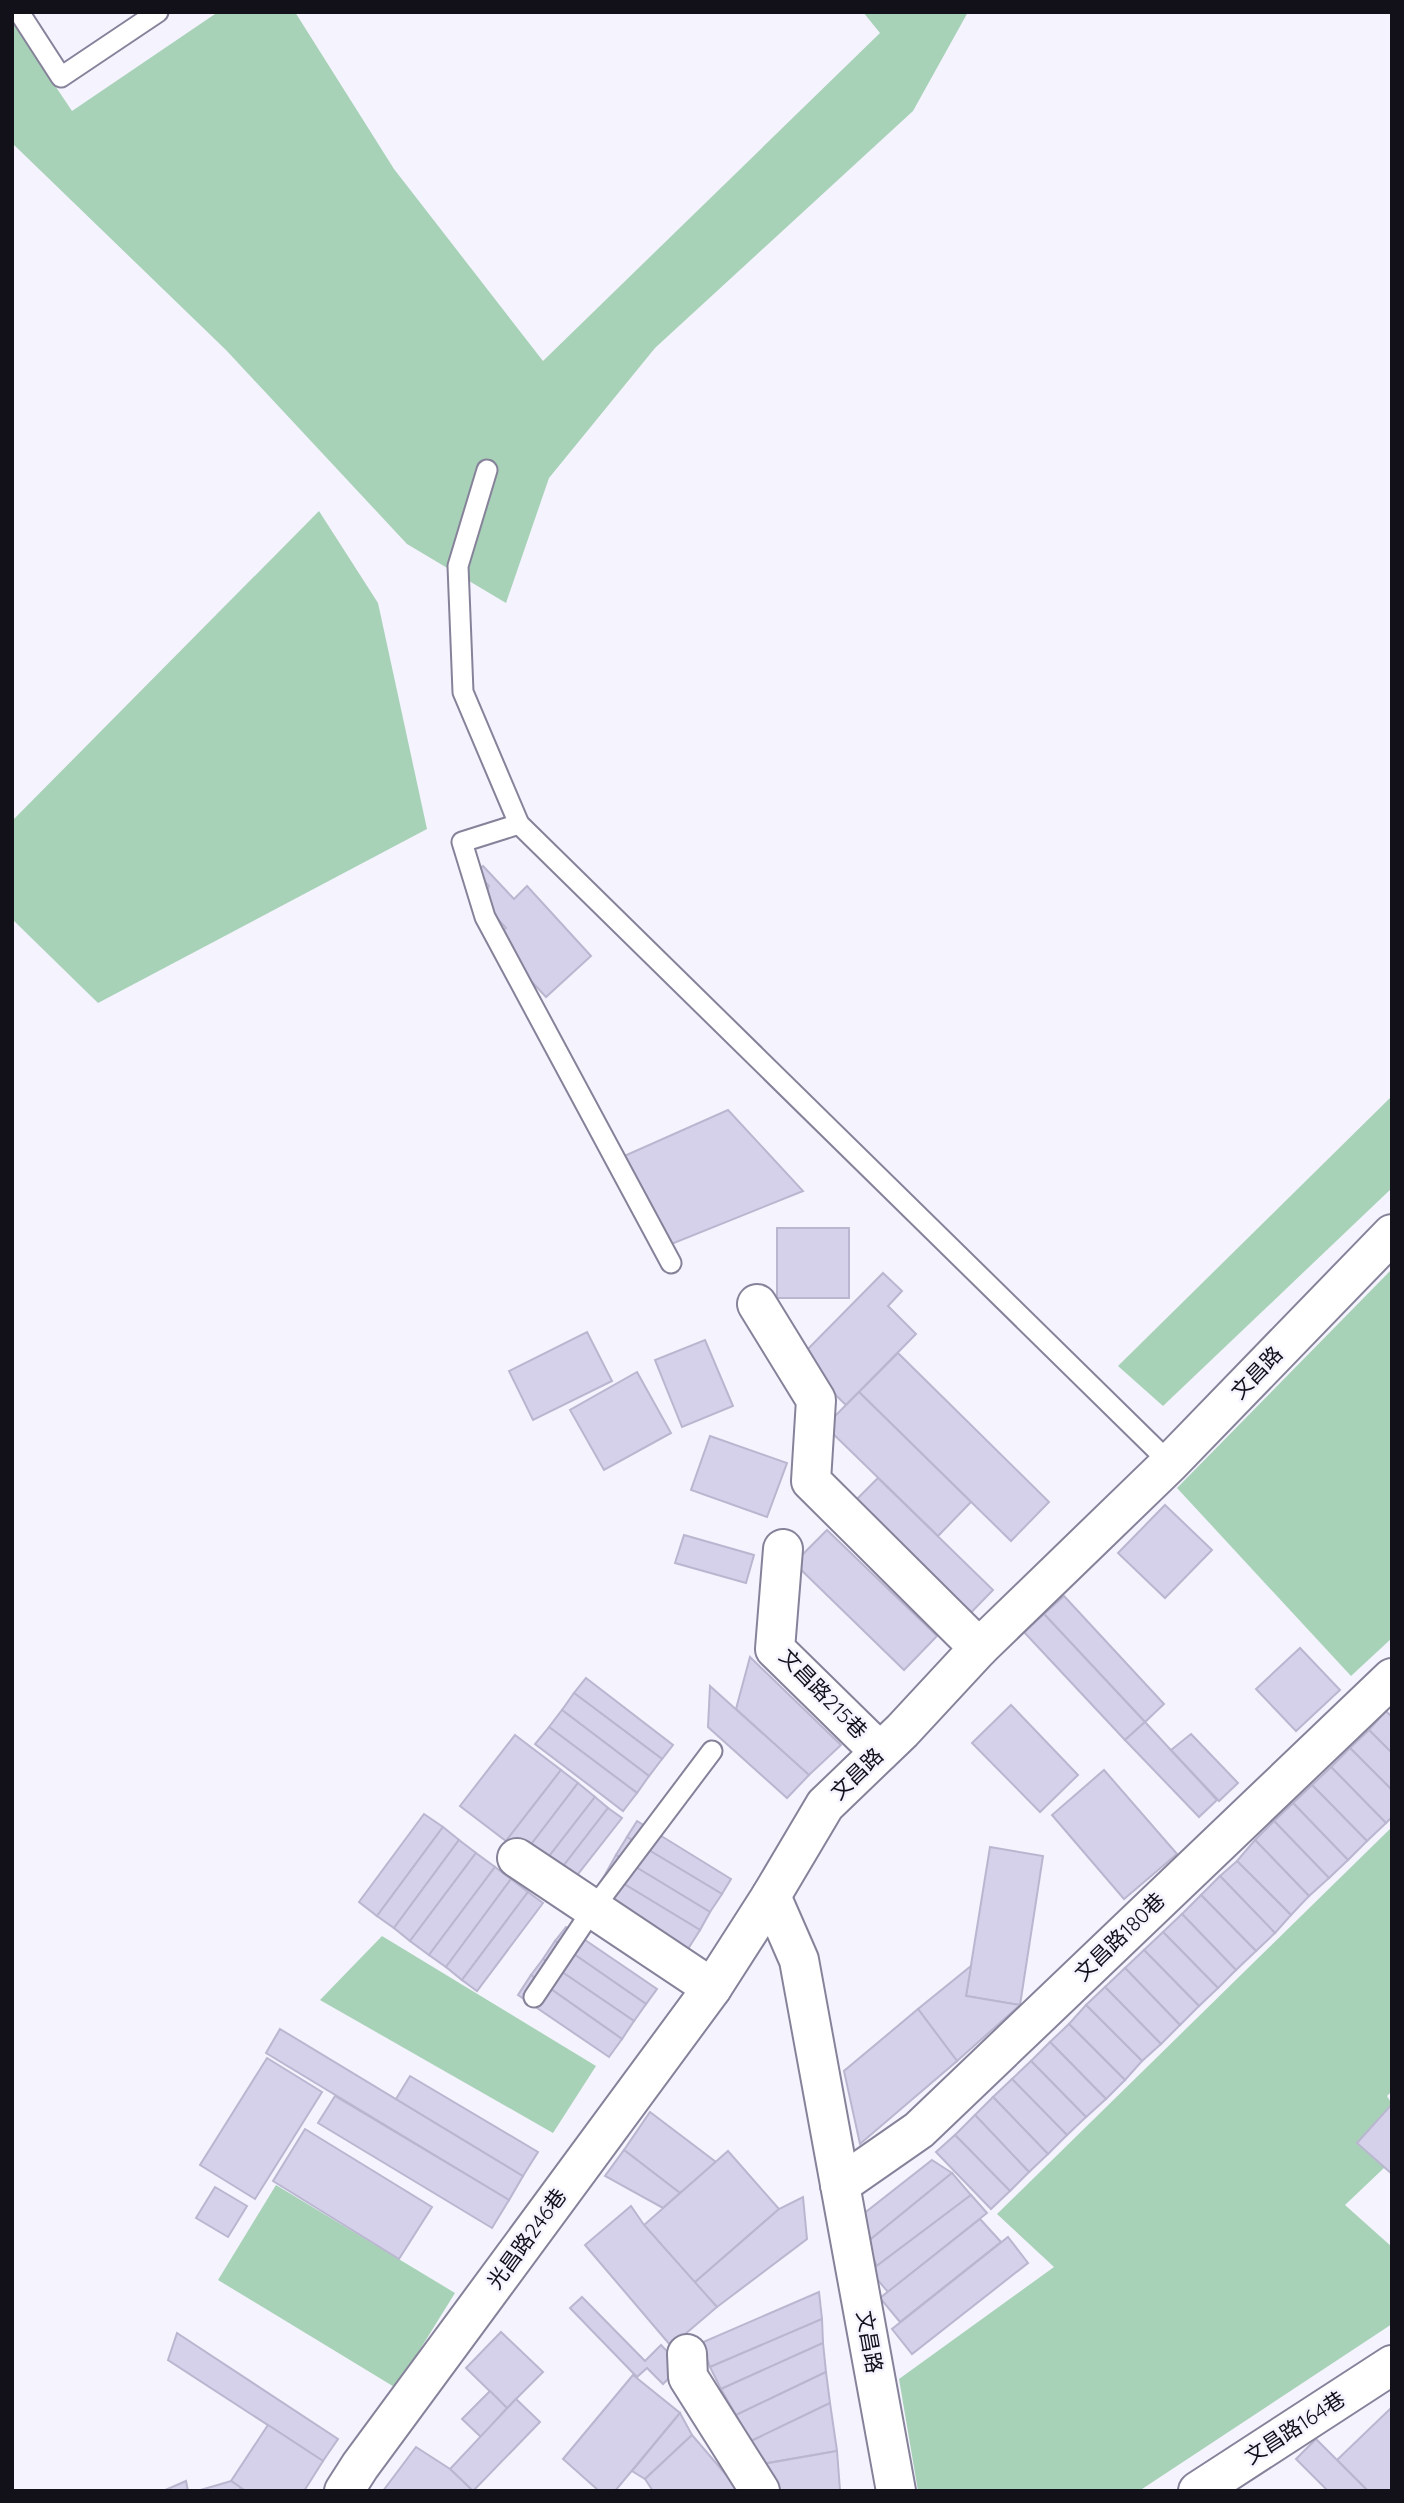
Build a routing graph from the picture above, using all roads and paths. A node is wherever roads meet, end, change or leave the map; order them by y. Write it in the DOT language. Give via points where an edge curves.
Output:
graph roads {
  1 [pos="19,12"];
  2 [pos="158,12"];
  3 [pos="487,470"];
  4 [pos="519,824"];
  5 [pos="1392,1234"];
  6 [pos="671,1263"];
  7 [pos="757,1304"];
  8 [pos="1170,1463"];
  9 [pos="783,1549"];
  10 [pos="979,1648"];
  11 [pos="1392,1678"];
  12 [pos="712,1751"];
  13 [pos="880,1752"];
  14 [pos="517,1858"];
  15 [pos="771,1896"];
  16 [pos="593,1909"];
  17 [pos="712,1988"];
  18 [pos="534,1997"];
  19 [pos="840,2185"];
  20 [pos="687,2354"];
  21 [pos="1392,2365"];
  22 [pos="344,2491"];
  23 [pos="760,2491"];
  24 [pos="896,2491"];
  25 [pos="1198,2491"];
  1 -- 2 [label="lane" via="61,77"];
  3 -- 4 [label="lane" via="458,566 463,692"];
  4 -- 6 [label="lane" via="462,842 485,917"];
  4 -- 8 [label="lane"];
  5 -- 8 [label="street, 文昌路"];
  7 -- 10 [label="street" via="816,1400 811,1481"];
  8 -- 10 [label="street, 文昌路"];
  9 -- 13 [label="street, 文昌路215巷" via="775,1648"];
  10 -- 13 [label="street, 文昌路"];
  11 -- 19 [label="street, 文昌路180巷" via="919,2130"];
  12 -- 16 [label="lane"];
  13 -- 15 [label="street, 文昌路" via="825,1805"];
  14 -- 16 [label="street"];
  15 -- 17 [label="street, 光昌路246巷"];
  15 -- 19 [label="street, 文昌路" via="799,1960"];
  16 -- 17 [label="street"];
  16 -- 18 [label="lane"];
  17 -- 22 [label="street, 光昌路246巷"];
  19 -- 24 [label="street, 文昌路"];
  20 -- 23 [label="street" via="688,2377"];
  21 -- 25 [label="street, 文昌路164巷"];
}
